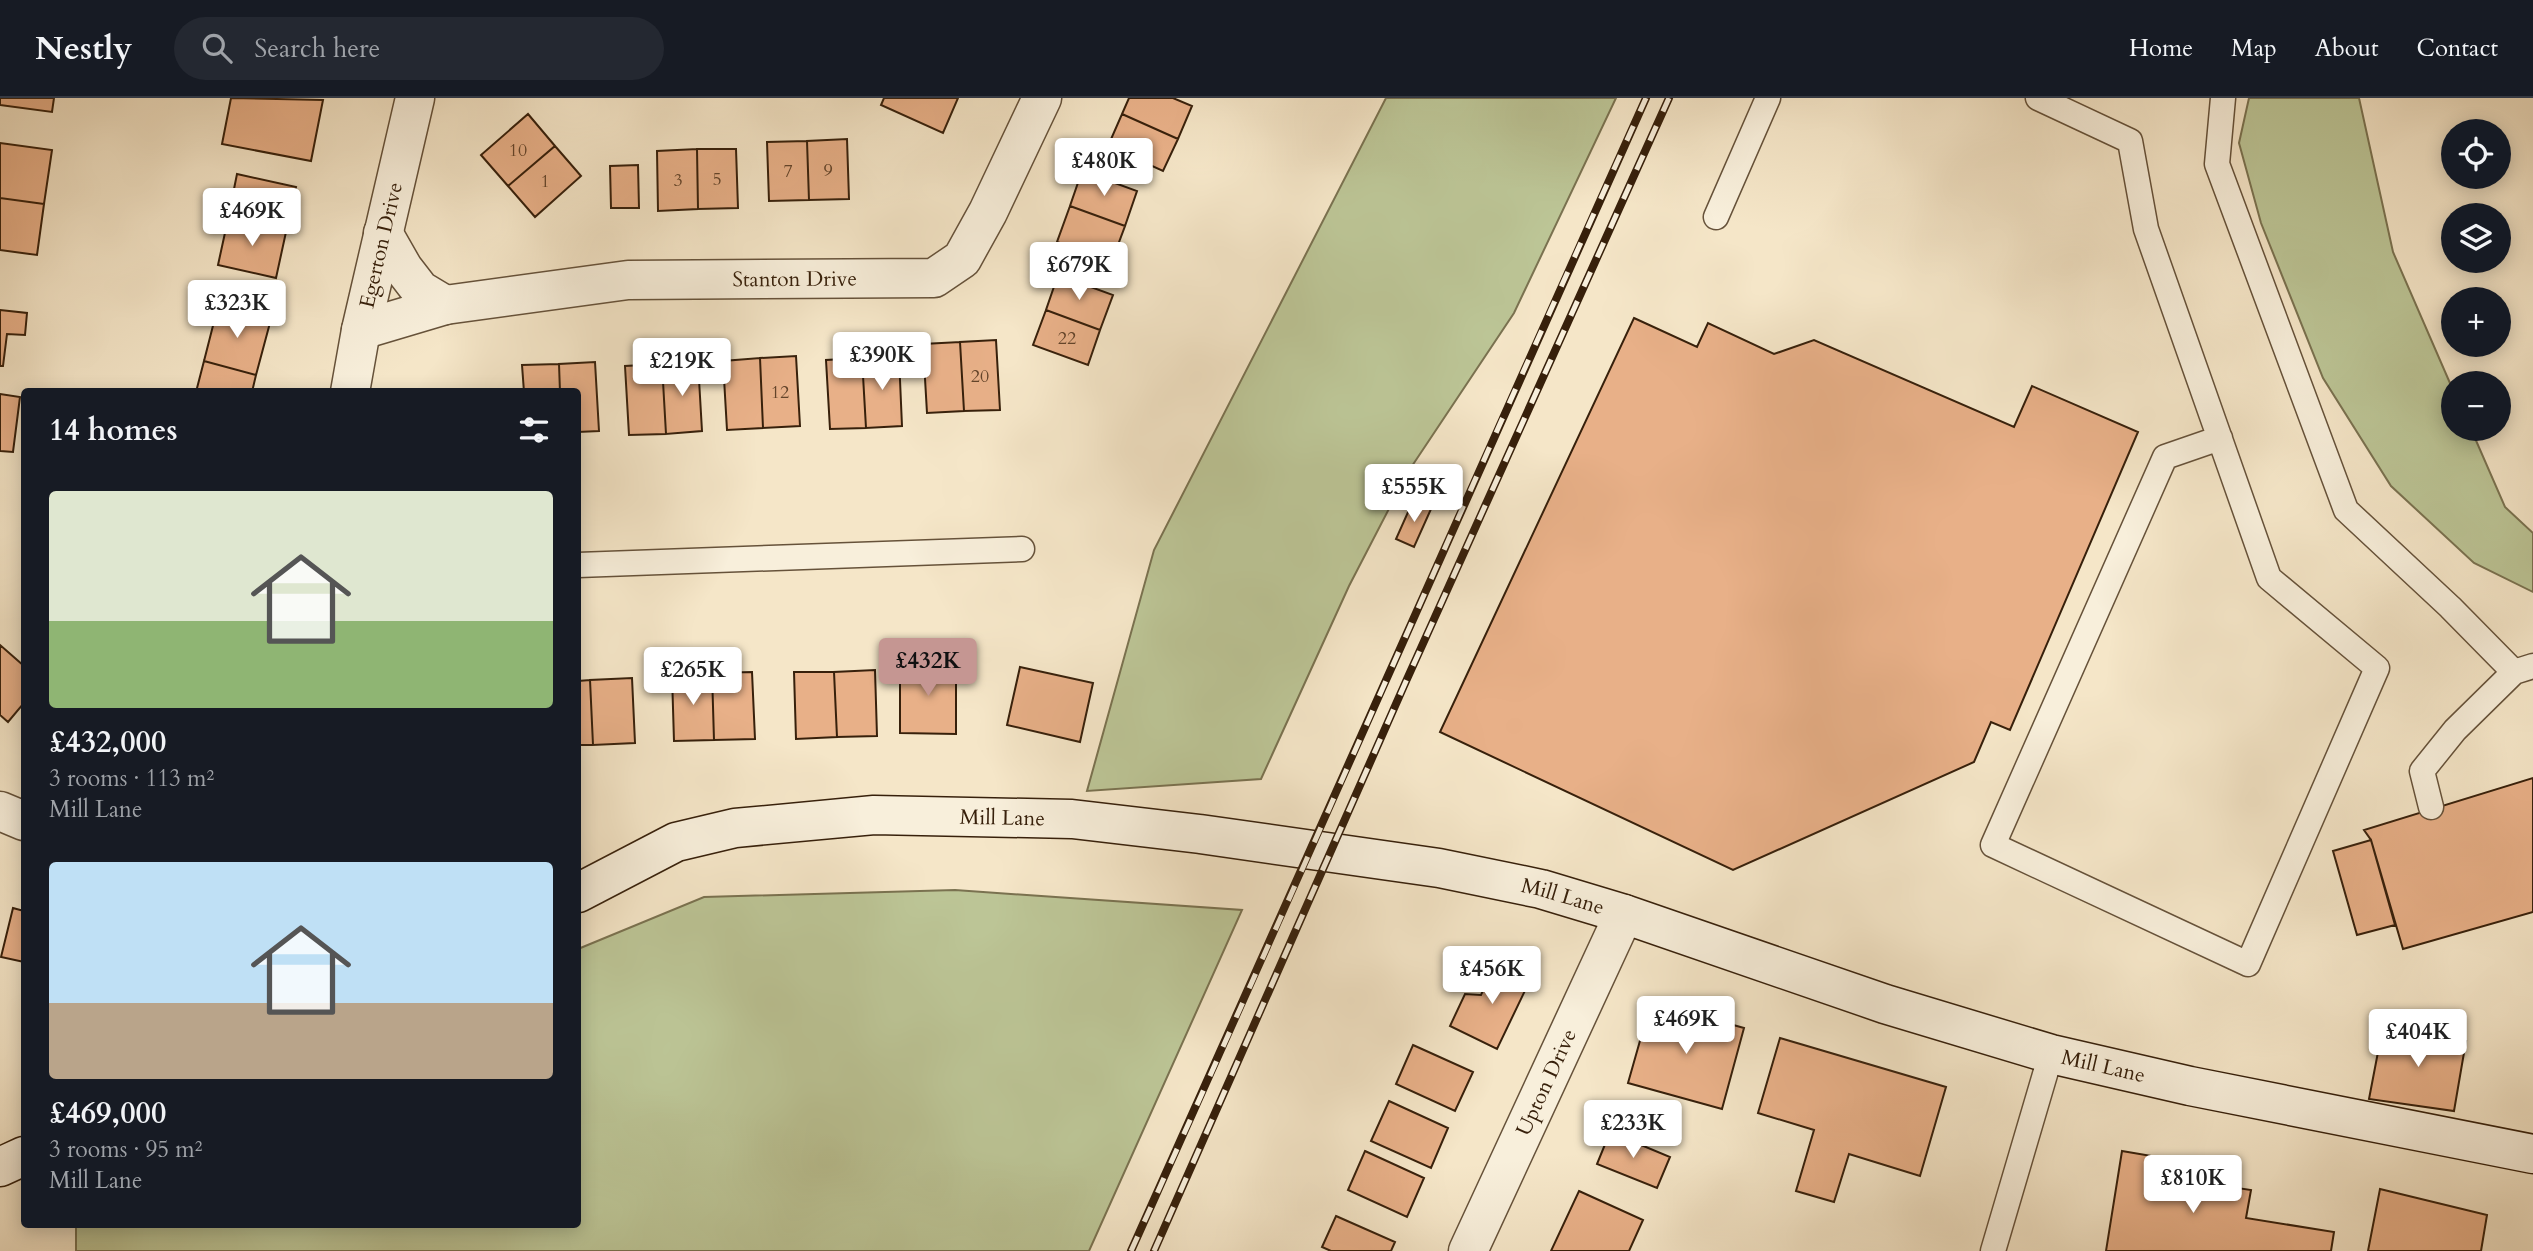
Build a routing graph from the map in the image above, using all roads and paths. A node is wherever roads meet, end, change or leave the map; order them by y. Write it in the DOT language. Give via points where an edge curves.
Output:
graph roads {
  1 [pos="415,98"];
  2 [pos="1042,98"];
  3 [pos="1768,98"];
  4 [pos="2038,98"];
  5 [pos="2223,98"];
  6 [pos="1716,216"];
  7 [pos="383,233"];
  8 [pos="445,305"];
  9 [pos="361,330"];
  10 [pos="351,388"];
  11 [pos="2220,438"];
  12 [pos="1022,549"];
  13 [pos="581,565"];
  14 [pos="2523,669"];
  15 [pos="2431,807"];
  16 [pos="0,811"];
  17 [pos="21,820"];
  18 [pos="581,891"];
  19 [pos="1624,914"];
  20 [pos="2051,1054"];
  21 [pos="2533,1154"];
  22 [pos="21,1157"];
  23 [pos="0,1167"];
  24 [pos="1468,1251"];
  25 [pos="1993,1251"];
  1 -- 7 [label="street, Egerton Drive"];
  2 -- 8 [label="street, Stanton Drive" via="962,259 934,278 628,280"];
  3 -- 6 [label="lane"];
  4 -- 11 [label="lane" via="2130,141 2146,229"];
  5 -- 14 [label="lane" via="2217,164 2346,510"];
  7 -- 8 [label="street" via="420,290"];
  7 -- 9 [label="street, Egerton Drive"];
  8 -- 9 [label="street, Stanton Drive"];
  9 -- 10 [label="street, Egerton Drive"];
  11 -- 11 [label="lane" via="2269,578 2377,668 2248,964 1993,845 2165,457"];
  12 -- 13 [label="lane"];
  14 -- 15 [label="lane" via="2455,730 2422,771"];
  16 -- 17 [label="street"];
  18 -- 19 [label="street, Mill Lane" via="676,842 735,828 887,815 1072,819 1439,868 1541,889"];
  19 -- 20 [label="street, Mill Lane" via="1885,1004"];
  19 -- 24 [label="street, Upton Drive"];
  20 -- 21 [label="street, Mill Lane"];
  20 -- 25 [label="lane"];
  22 -- 23 [label="street"];
}
